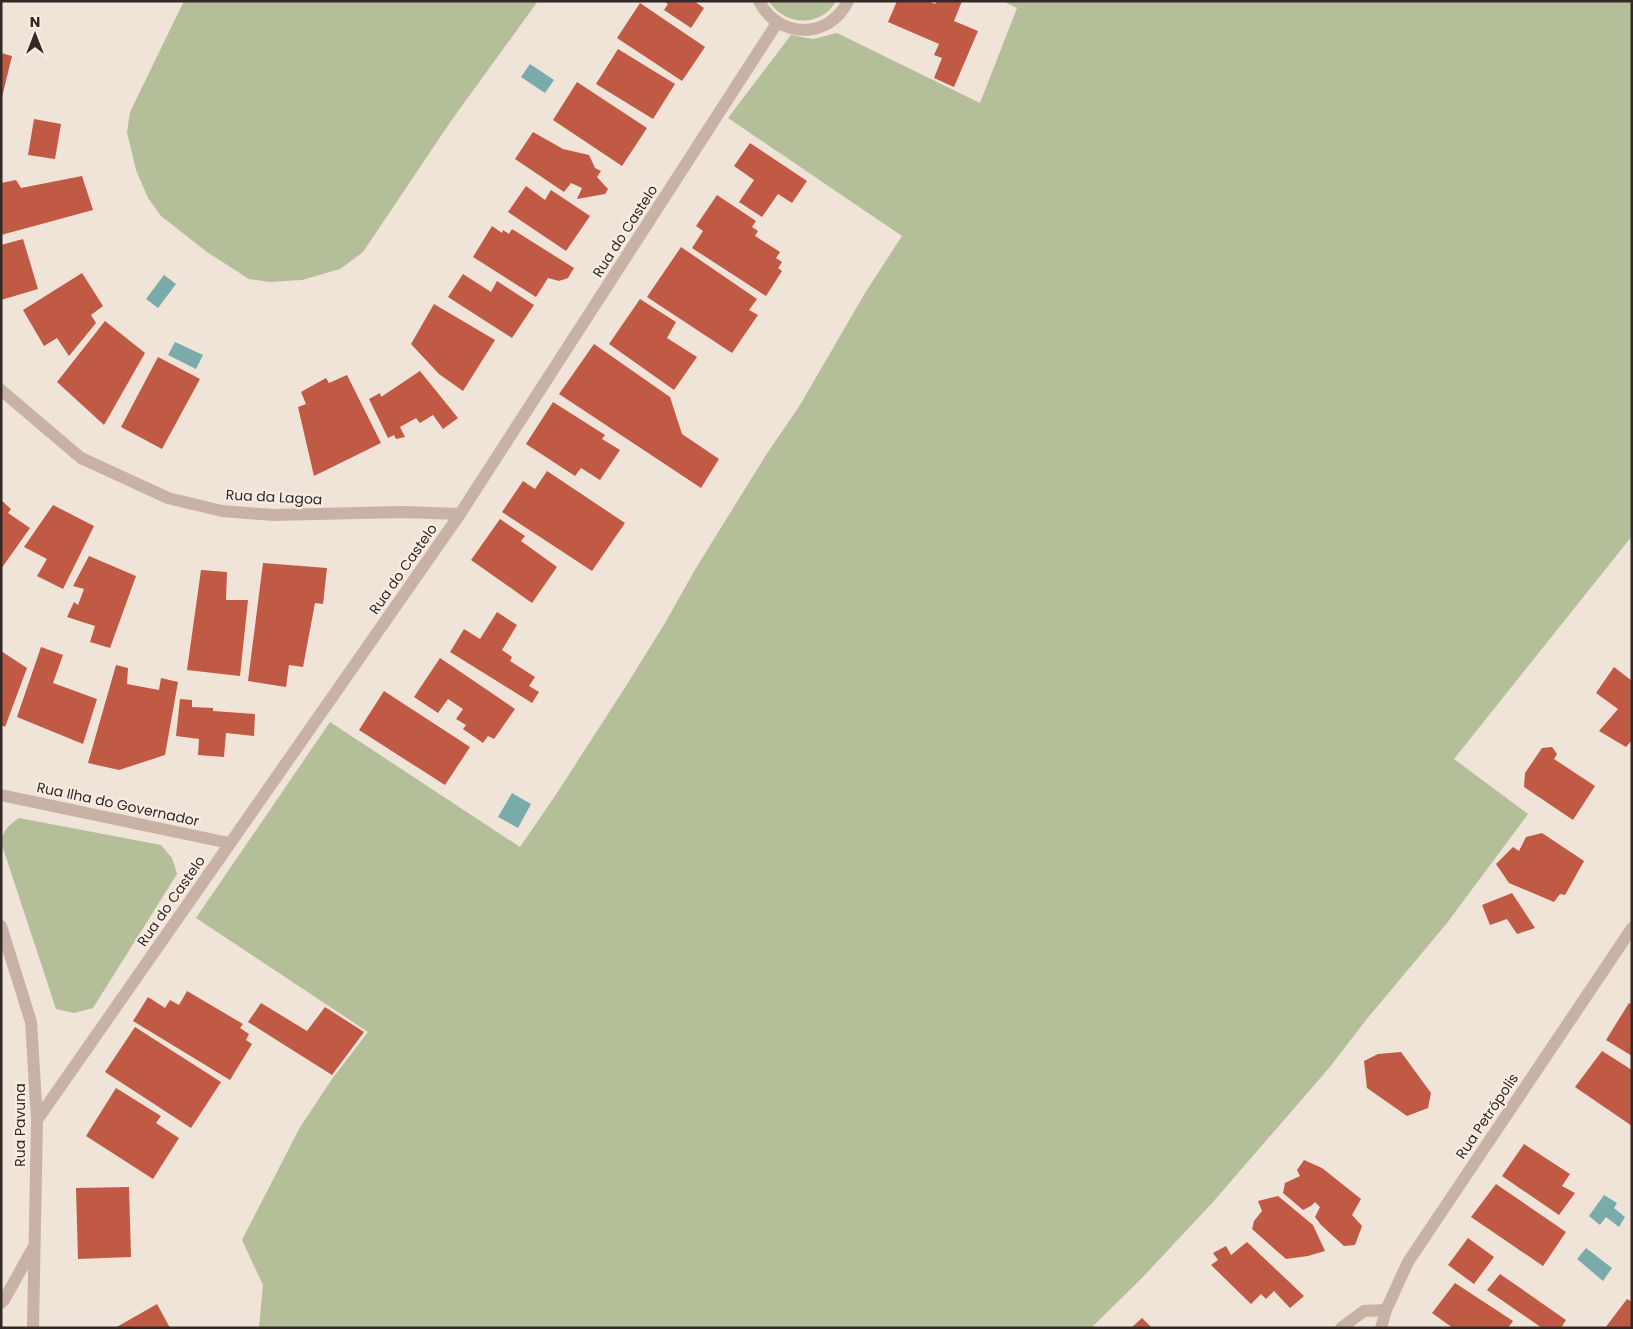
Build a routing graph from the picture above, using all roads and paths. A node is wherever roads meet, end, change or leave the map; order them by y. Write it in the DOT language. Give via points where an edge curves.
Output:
graph roads {
  1 [pos="759,1"];
  2 [pos="848,1"];
  3 [pos="777,23"];
  4 [pos="1,390"];
  5 [pos="460,514"];
  6 [pos="1,795"];
  7 [pos="229,843"];
  8 [pos="1,926"];
  9 [pos="1632,928"];
  10 [pos="37,1120"];
  11 [pos="34,1246"];
  12 [pos="1,1303"];
  13 [pos="1386,1310"];
  14 [pos="33,1328"];
  15 [pos="1341,1328"];
  16 [pos="1381,1328"];
  1 -- 3 [label="street"];
  2 -- 3 [label="street" via="830,23 812,30 794,30"];
  3 -- 5 [label="street, Rua do Castelo"];
  4 -- 5 [label="street, Rua da Lagoa" via="81,458 168,498 222,510 273,515"];
  5 -- 7 [label="street, Rua do Castelo"];
  6 -- 7 [label="street, Rua Ilha do Governador"];
  7 -- 10 [label="street, Rua do Castelo"];
  8 -- 10 [label="street, Rua Pavuna" via="31,1022"];
  9 -- 13 [label="street, Rua Petrópolis" via="1408,1262"];
  10 -- 11 [label="street, Rua Pavuna"];
  11 -- 12 [label="street"];
  11 -- 14 [label="street, Rua Pavuna"];
  13 -- 15 [label="street" via="1364,1311"];
  13 -- 16 [label="street, Rua Petrópolis"];
}
